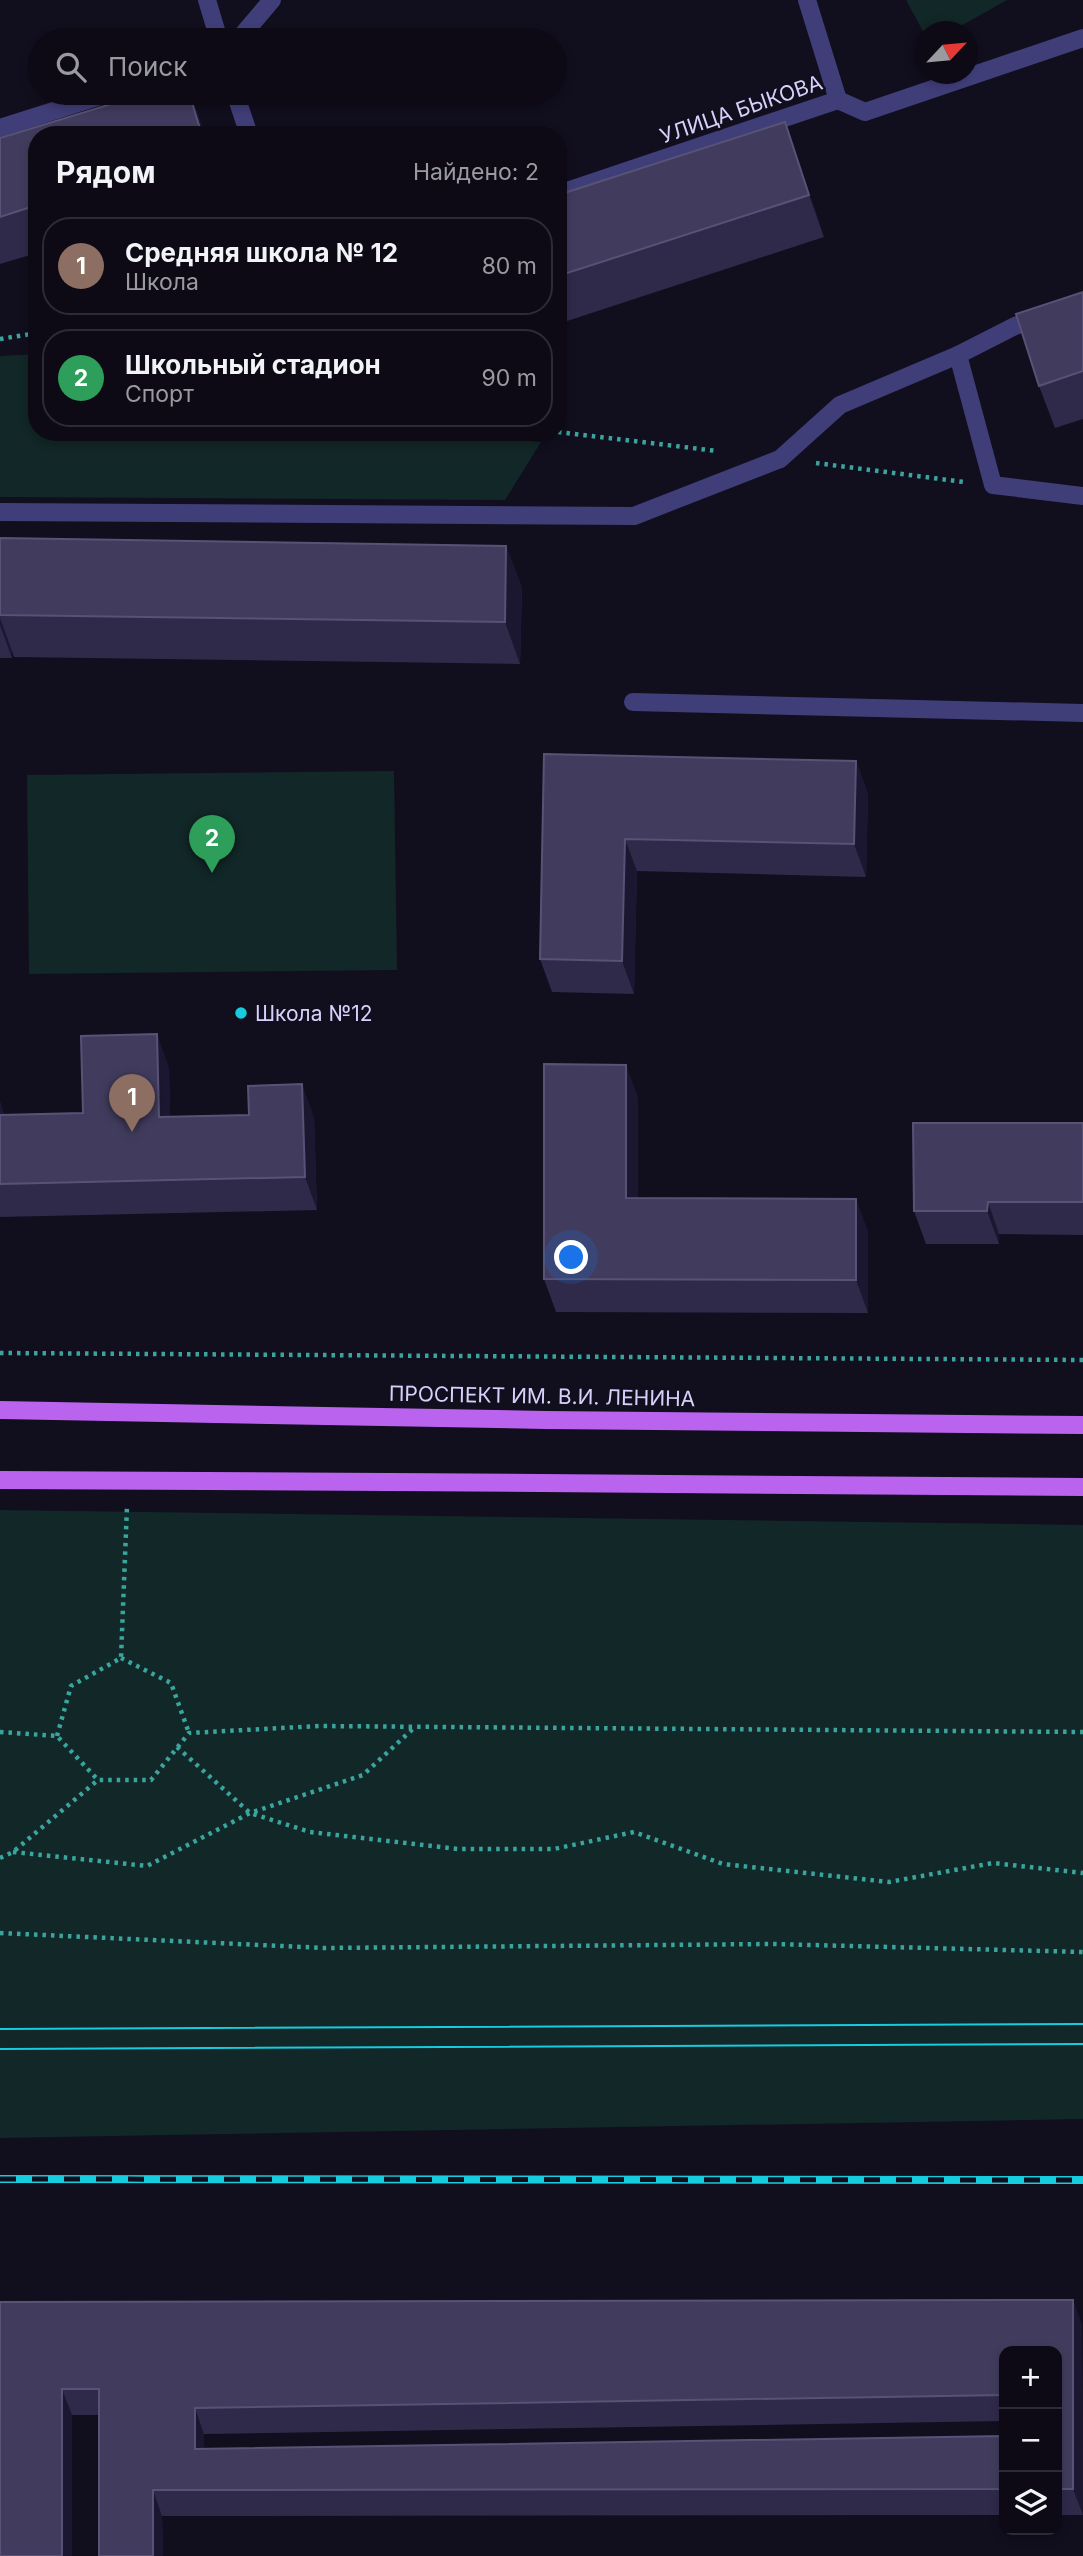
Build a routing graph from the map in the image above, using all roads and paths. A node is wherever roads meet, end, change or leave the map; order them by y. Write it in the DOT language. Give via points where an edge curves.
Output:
graph roads {
  1 [pos="207,0"];
  2 [pos="272,0"];
  3 [pos="807,0"];
  4 [pos="215,28"];
  5 [pos="248,28"];
  6 [pos="1083,38"];
  7 [pos="838,100"];
  8 [pos="72,105"];
  9 [pos="239,105"];
  10 [pos="246,126"];
  11 [pos="0,128"];
  12 [pos="567,191"];
  13 [pos="1083,302"];
  14 [pos="28,334"];
  15 [pos="0,339"];
  16 [pos="958,355"];
  17 [pos="1083,496"];
  18 [pos="0,512"];
  19 [pos="633,702"];
  20 [pos="1083,713"];
  21 [pos="0,1353"];
  22 [pos="1083,1360"];
  23 [pos="0,1410"];
  24 [pos="1083,1426"];
  25 [pos="0,1480"];
  26 [pos="1083,1487"];
  27 [pos="128,1501"];
  28 [pos="121,1658"];
  29 [pos="416,1726"];
  30 [pos="0,1732"];
  31 [pos="1083,1732"];
  32 [pos="188,1733"];
  33 [pos="57,1736"];
  34 [pos="177,1747"];
  35 [pos="98,1780"];
  36 [pos="250,1813"];
  37 [pos="13,1852"];
  38 [pos="0,1858"];
  39 [pos="1083,1873"];
  40 [pos="0,1933"];
  41 [pos="1083,1952"];
  1 -- 4 [label="street"];
  2 -- 5 [label="street"];
  3 -- 7 [label="street, УЛИЦА БЫКОВА"];
  6 -- 7 [label="street" via="865,112"];
  7 -- 12 [label="street, УЛИЦА БЫКОВА"];
  8 -- 11 [label="street"];
  9 -- 10 [label="street"];
  13 -- 16 [label="street" via="1015,326"];
  14 -- 15 [label="path"];
  16 -- 17 [label="street" via="993,485"];
  16 -- 18 [label="street" via="840,405 780,459 634,516"];
  19 -- 20 [label="street"];
  21 -- 22 [label="path"];
  23 -- 24 [label="main road, ПРОСПЕКТ ИМ. В.И. ЛЕНИНА"];
  25 -- 26 [label="main road"];
  27 -- 28 [label="path"];
  28 -- 32 [label="path" via="171,1684"];
  28 -- 33 [label="path" via="71,1686"];
  29 -- 31 [label="path"];
  29 -- 32 [label="path"];
  29 -- 36 [label="path" via="363,1775"];
  30 -- 33 [label="path"];
  32 -- 34 [label="path"];
  33 -- 35 [label="path"];
  34 -- 35 [label="path" via="151,1780"];
  34 -- 36 [label="path"];
  35 -- 37 [label="path"];
  36 -- 37 [label="path" via="147,1866"];
  36 -- 39 [label="path" via="310,1832 458,1849 554,1849 634,1832 723,1864 889,1882 993,1863"];
  37 -- 38 [label="path"];
  40 -- 41 [label="path" via="325,1948 772,1944"];
}
